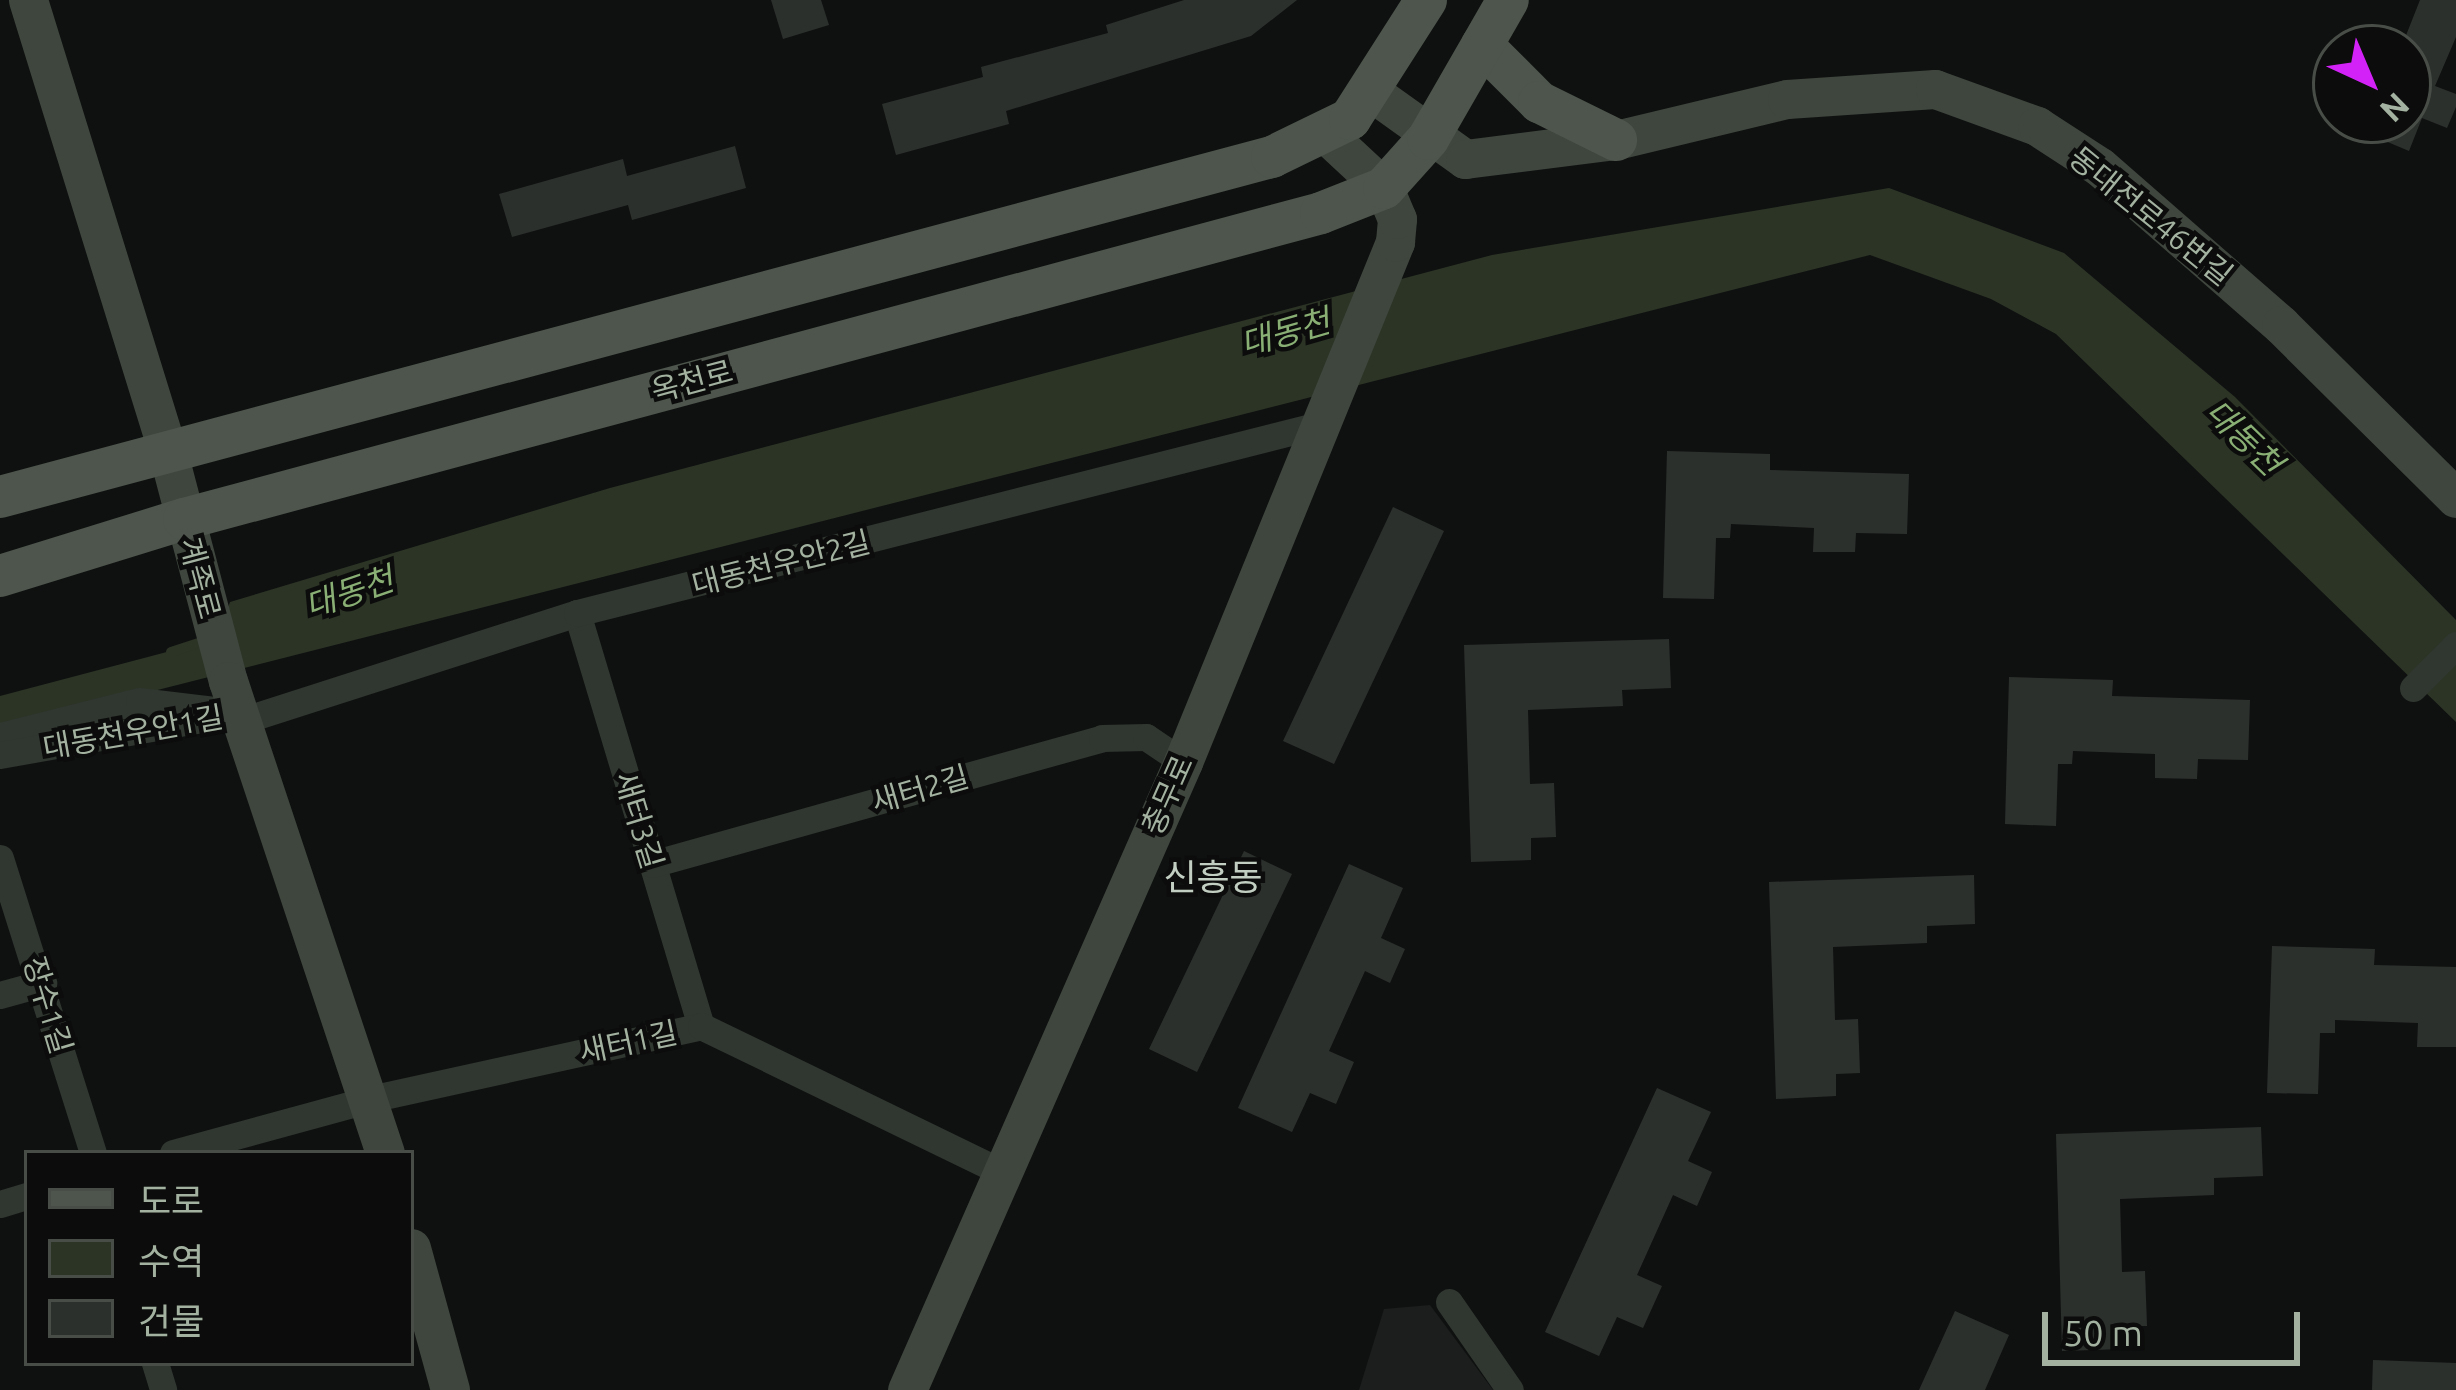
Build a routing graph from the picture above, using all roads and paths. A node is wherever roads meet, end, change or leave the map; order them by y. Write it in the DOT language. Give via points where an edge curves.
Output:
graph roads {
  1 [pos="28,0"];
  2 [pos="1426,0"];
  3 [pos="1508,0"];
  4 [pos="1482,45"];
  5 [pos="1370,91"];
  6 [pos="1328,136"];
  7 [pos="1428,140"];
  8 [pos="1616,140"];
  9 [pos="1384,188"];
  10 [pos="1326,423"];
  11 [pos="167,449"];
  12 [pos="0,497"];
  13 [pos="2456,498"];
  14 [pos="184,519"];
  15 [pos="0,576"];
  16 [pos="577,613"];
  17 [pos="2456,645"];
  18 [pos="2414,688"];
  19 [pos="236,705"];
  20 [pos="0,736"];
  21 [pos="0,755"];
  22 [pos="1183,762"];
  23 [pos="0,858"];
  24 [pos="652,864"];
  25 [pos="43,983"];
  26 [pos="0,995"];
  27 [pos="701,1026"];
  28 [pos="370,1099"];
  29 [pos="92,1150"];
  30 [pos="184,1150"];
  31 [pos="384,1150"];
  32 [pos="1002,1172"];
  33 [pos="414,1259"];
  34 [pos="1448,1302"];
  35 [pos="450,1390"];
  36 [pos="907,1390"];
  37 [pos="1510,1390"];
  1 -- 11 [label="main road, 계족로"];
  2 -- 5 [label="main road"];
  3 -- 4 [label="main road"];
  4 -- 7 [label="main road"];
  4 -- 8 [label="main road" via="1539,102"];
  5 -- 6 [label="main road"];
  5 -- 7 [label="main road, 동대전로46번길"];
  6 -- 9 [label="main road"];
  6 -- 11 [label="main road"];
  7 -- 8 [label="main road, 동대전로46번길" via="1465,159 1498,160"];
  7 -- 9 [label="main road"];
  8 -- 13 [label="main road, 동대전로46번길" via="1787,99 1935,89 2037,127 2100,167 2281,325"];
  9 -- 10 [label="main road, 충무로" via="1396,219 1388,261"];
  9 -- 14 [label="main road, 옥천로" via="1321,213"];
  10 -- 16 [label="street, 대동천우안2길"];
  10 -- 22 [label="main road, 충무로"];
  11 -- 12 [label="main road"];
  11 -- 14 [label="main road, 계족로"];
  14 -- 15 [label="main road, 옥천로"];
  14 -- 19 [label="main road, 계족로"];
  16 -- 19 [label="street, 대동천우안2길"];
  16 -- 24 [label="street, 새터3길"];
  17 -- 18 [label="street"];
  19 -- 20 [label="street, 대동천우안1길" via="139,701"];
  19 -- 21 [label="street, 대동천우안1길"];
  19 -- 28 [label="main road, 계족로"];
  22 -- 24 [label="street, 새터2길" via="1146,737 1102,738"];
  22 -- 32 [label="main road, 충무로"];
  23 -- 25 [label="street, 장수1길"];
  24 -- 27 [label="street, 새터3길"];
  25 -- 26 [label="street"];
  25 -- 29 [label="street, 장수1길"];
  27 -- 28 [label="street, 새터1길"];
  27 -- 32 [label="street, 새터1길"];
  28 -- 30 [label="street, 새터1길"];
  28 -- 31 [label="main road, 계족로"];
  32 -- 36 [label="main road, 충무로"];
  33 -- 35 [label="main road"];
  34 -- 37 [label="street"];
}
